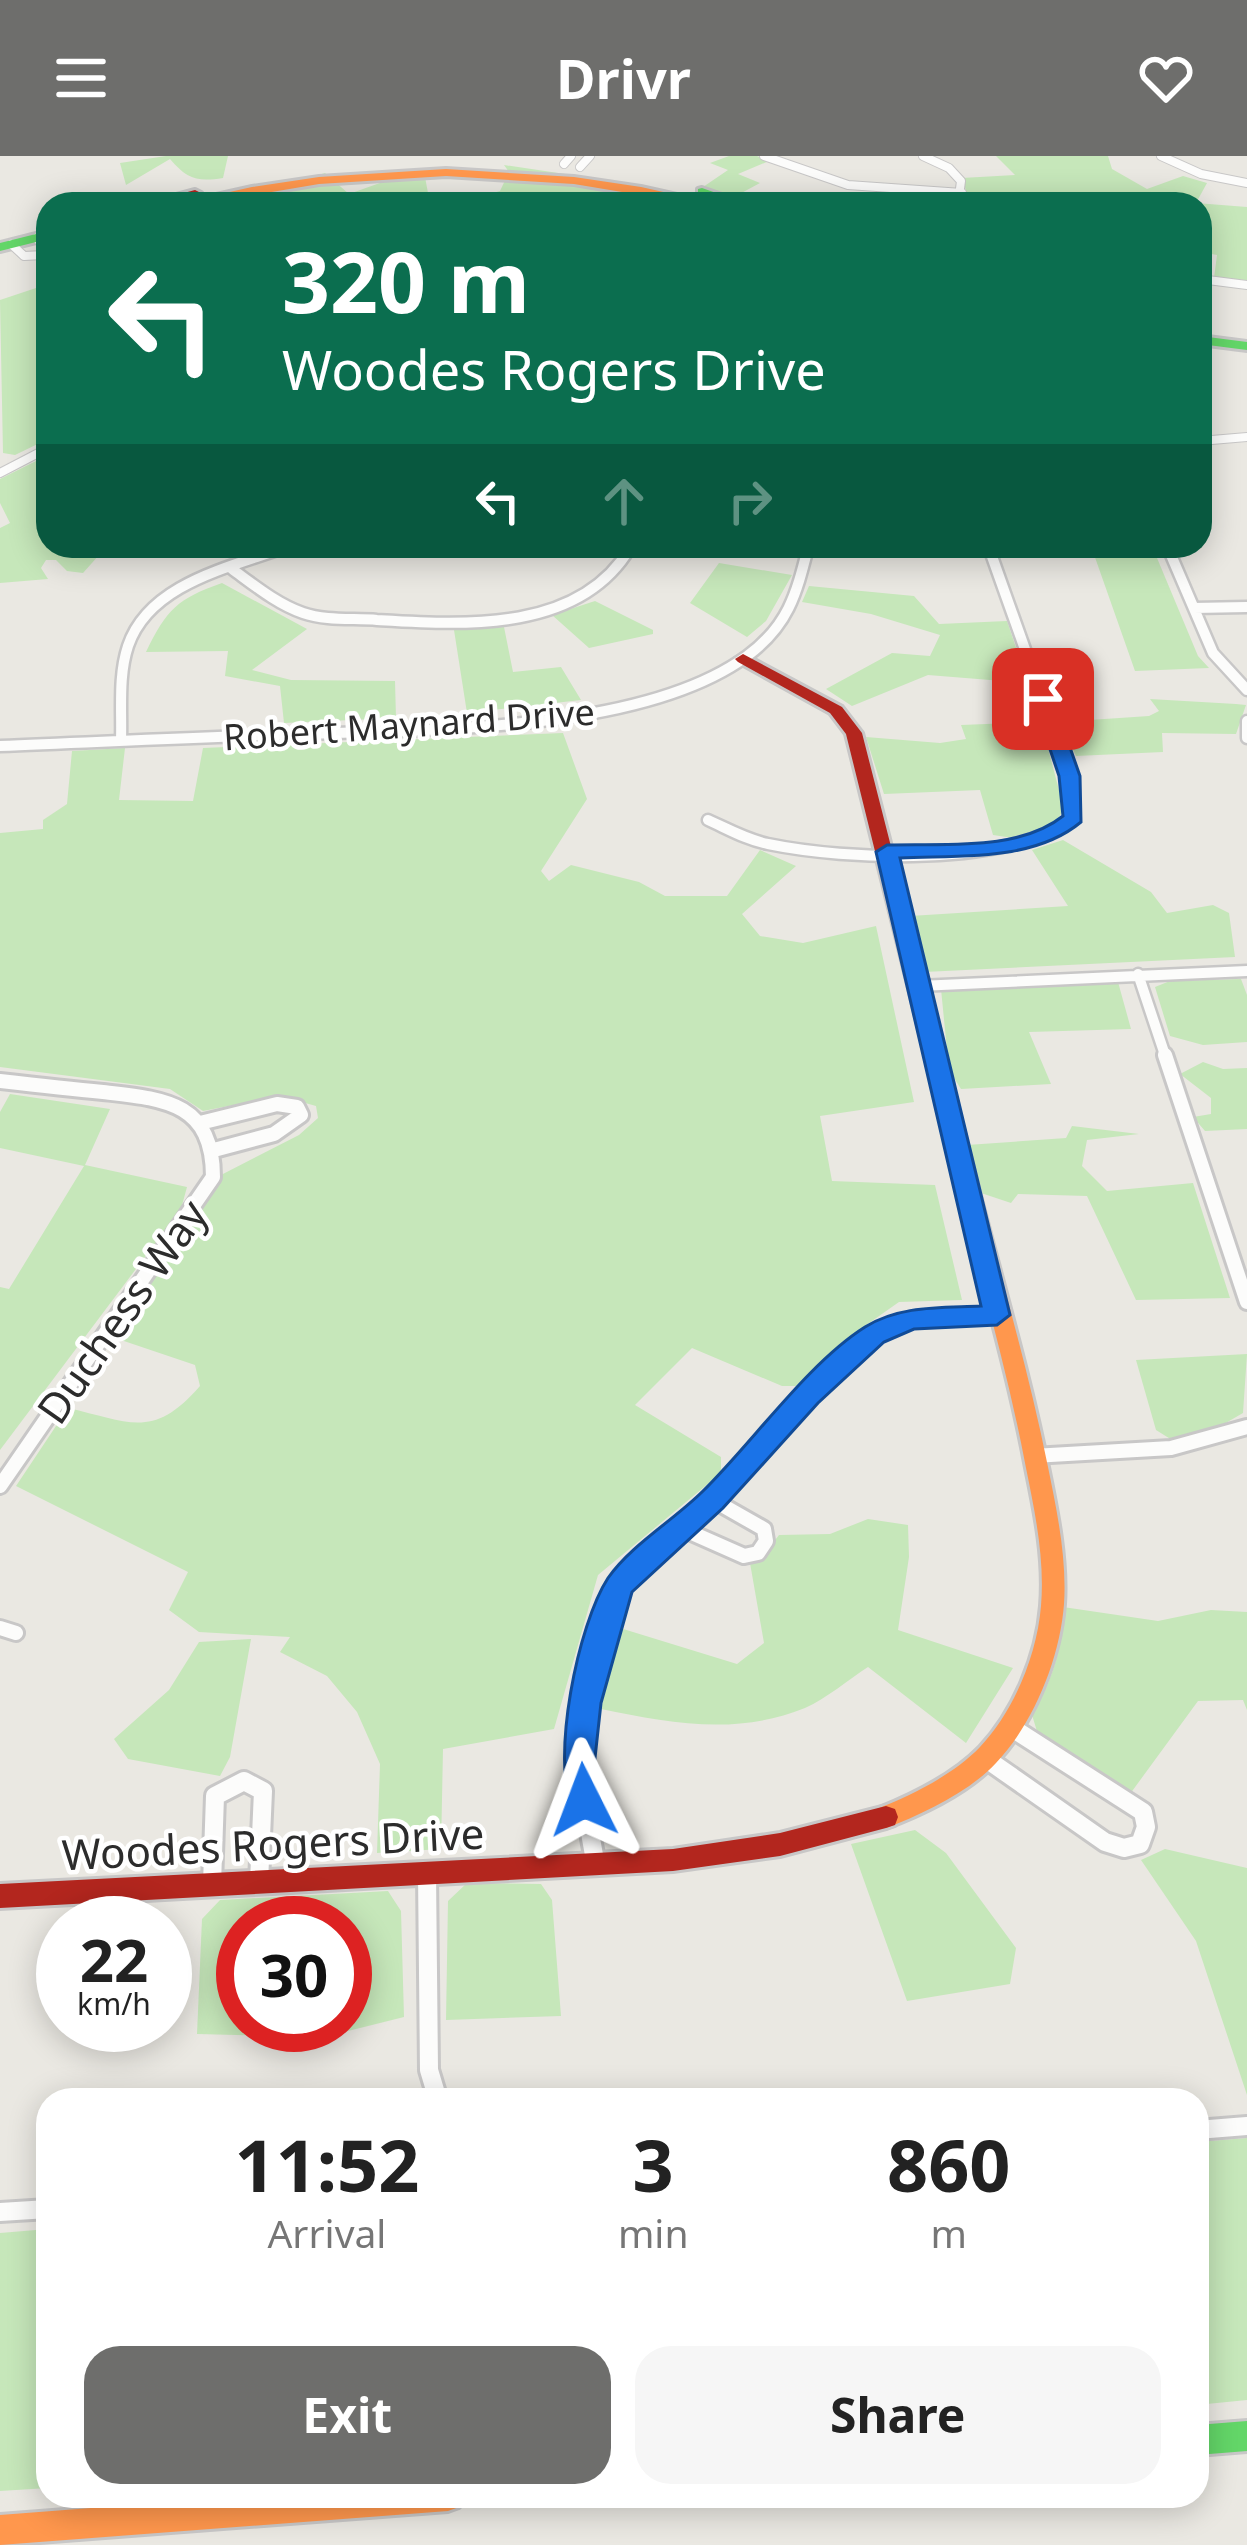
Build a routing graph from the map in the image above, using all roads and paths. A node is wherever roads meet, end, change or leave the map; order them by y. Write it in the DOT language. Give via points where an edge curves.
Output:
graph roads {
  1 [pos="380,156"];
  2 [pos="764,156"];
  3 [pos="923,156"];
  4 [pos="1161,156"];
  5 [pos="572,160"];
  6 [pos="1247,183"];
  7 [pos="200,192"];
  8 [pos="238,192"];
  9 [pos="677,192"];
  10 [pos="706,192"];
  11 [pos="948,192"];
  12 [pos="962,192"];
  13 [pos="36,236"];
  14 [pos="4,244"];
  15 [pos="1212,281"];
  16 [pos="1247,285"];
  17 [pos="1212,343"];
  18 [pos="1212,350"];
  19 [pos="1247,351"];
  20 [pos="1247,437"];
  21 [pos="1212,440"];
  22 [pos="36,454"];
  23 [pos="0,473"];
  24 [pos="259,558"];
  25 [pos="624,558"];
  26 [pos="809,558"];
  27 [pos="992,558"];
  28 [pos="1172,558"];
  29 [pos="232,569"];
  30 [pos="1247,607"];
  31 [pos="1195,608"];
  32 [pos="743,659"];
  33 [pos="1247,690"];
  34 [pos="1247,721"];
  35 [pos="1247,739"];
  36 [pos="121,741"];
  37 [pos="0,746"];
  38 [pos="708,820"];
  39 [pos="887,852"];
  40 [pos="1247,971"];
  41 [pos="1138,974"];
  42 [pos="920,986"];
  43 [pos="2,1086"];
  44 [pos="200,1123"];
  45 [pos="214,1150"];
  46 [pos="1247,1302"];
  47 [pos="997,1315"];
  48 [pos="1247,1428"];
  49 [pos="1033,1456"];
  50 [pos="0,1486"];
  51 [pos="713,1500"];
  52 [pos="683,1529"];
  53 [pos="1009,1726"];
  54 [pos="985,1758"];
  55 [pos="596,1865"];
  56 [pos="427,1873"];
  57 [pos="259,1882"];
  58 [pos="212,1884"];
  59 [pos="0,1896"];
  60 [pos="434,2088"];
  61 [pos="1247,2126"];
  62 [pos="1209,2129"];
  63 [pos="36,2210"];
  64 [pos="0,2212"];
  65 [pos="1247,2436"];
  66 [pos="1209,2439"];
  67 [pos="290,2508"];
  68 [pos="0,2530"];
  1 -- 7 [label="street"];
  2 -- 11 [label="street" via="848,185"];
  3 -- 12 [label="street" via="950,168"];
  4 -- 6 [label="street" via="1201,175"];
  5 -- 8 [label="street" via="379,162"];
  5 -- 9 [label="street"];
  5 -- 10 [label="street"];
  13 -- 14 [label="street"];
  15 -- 16 [label="street"];
  17 -- 19 [label="street"];
  18 -- 19 [label="street"];
  20 -- 21 [label="street"];
  22 -- 23 [label="street"];
  24 -- 29 [label="street"];
  25 -- 29 [label="street" via="608,583 565,605 517,618 413,623 308,614"];
  26 -- 32 [label="street, Robert Maynard Drive" via="796,602"];
  27 -- 39 [label="street" via="1070,776 1074,818 1003,847"];
  28 -- 31 [label="street"];
  29 -- 36 [label="street" via="177,592 136,625"];
  30 -- 31 [label="street"];
  31 -- 33 [label="street" via="1213,653"];
  32 -- 36 [label="street, Robert Maynard Drive" via="614,711 544,722"];
  32 -- 39 [label="street, Woodes Rogers Drive" via="836,710 854,734"];
  34 -- 35 [label="street"];
  36 -- 37 [label="street, Robert Maynard Drive"];
  38 -- 39 [label="street" via="762,843"];
  39 -- 42 [label="street, Woodes Rogers Drive"];
  40 -- 41 [label="street"];
  41 -- 42 [label="street"];
  41 -- 46 [label="street"];
  42 -- 47 [label="street, Woodes Rogers Drive"];
  43 -- 44 [label="street" via="164,1099"];
  44 -- 45 [label="street, Duchess Way"];
  44 -- 45 [label="street" via="278,1104 301,1115 296,1124"];
  45 -- 50 [label="street, Duchess Way" via="213,1177"];
  47 -- 49 [label="street, Woodes Rogers Drive"];
  47 -- 51 [label="street" via="911,1319 874,1335"];
  48 -- 49 [label="street" via="1171,1448"];
  49 -- 53 [label="street, Woodes Rogers Drive" via="1053,1589 1043,1656"];
  51 -- 52 [label="street"];
  51 -- 52 [label="street" via="764,1529 758,1552 744,1556"];
  52 -- 55 [label="street" via="620,1585 603,1629 578,1767"];
  53 -- 54 [label="street, Woodes Rogers Drive"];
  53 -- 54 [label="street" via="1142,1812 1140,1844 1106,1842"];
  54 -- 55 [label="street, Woodes Rogers Drive" via="893,1815 818,1840"];
  55 -- 56 [label="street, Woodes Rogers Drive"];
  56 -- 57 [label="street, Woodes Rogers Drive"];
  56 -- 60 [label="street"];
  57 -- 58 [label="street, Woodes Rogers Drive"];
  57 -- 58 [label="street" via="263,1791 241,1780 215,1796"];
  58 -- 59 [label="street, Woodes Rogers Drive"];
  61 -- 62 [label="street"];
  63 -- 64 [label="street"];
  65 -- 66 [label="street"];
  67 -- 68 [label="street"];
}
